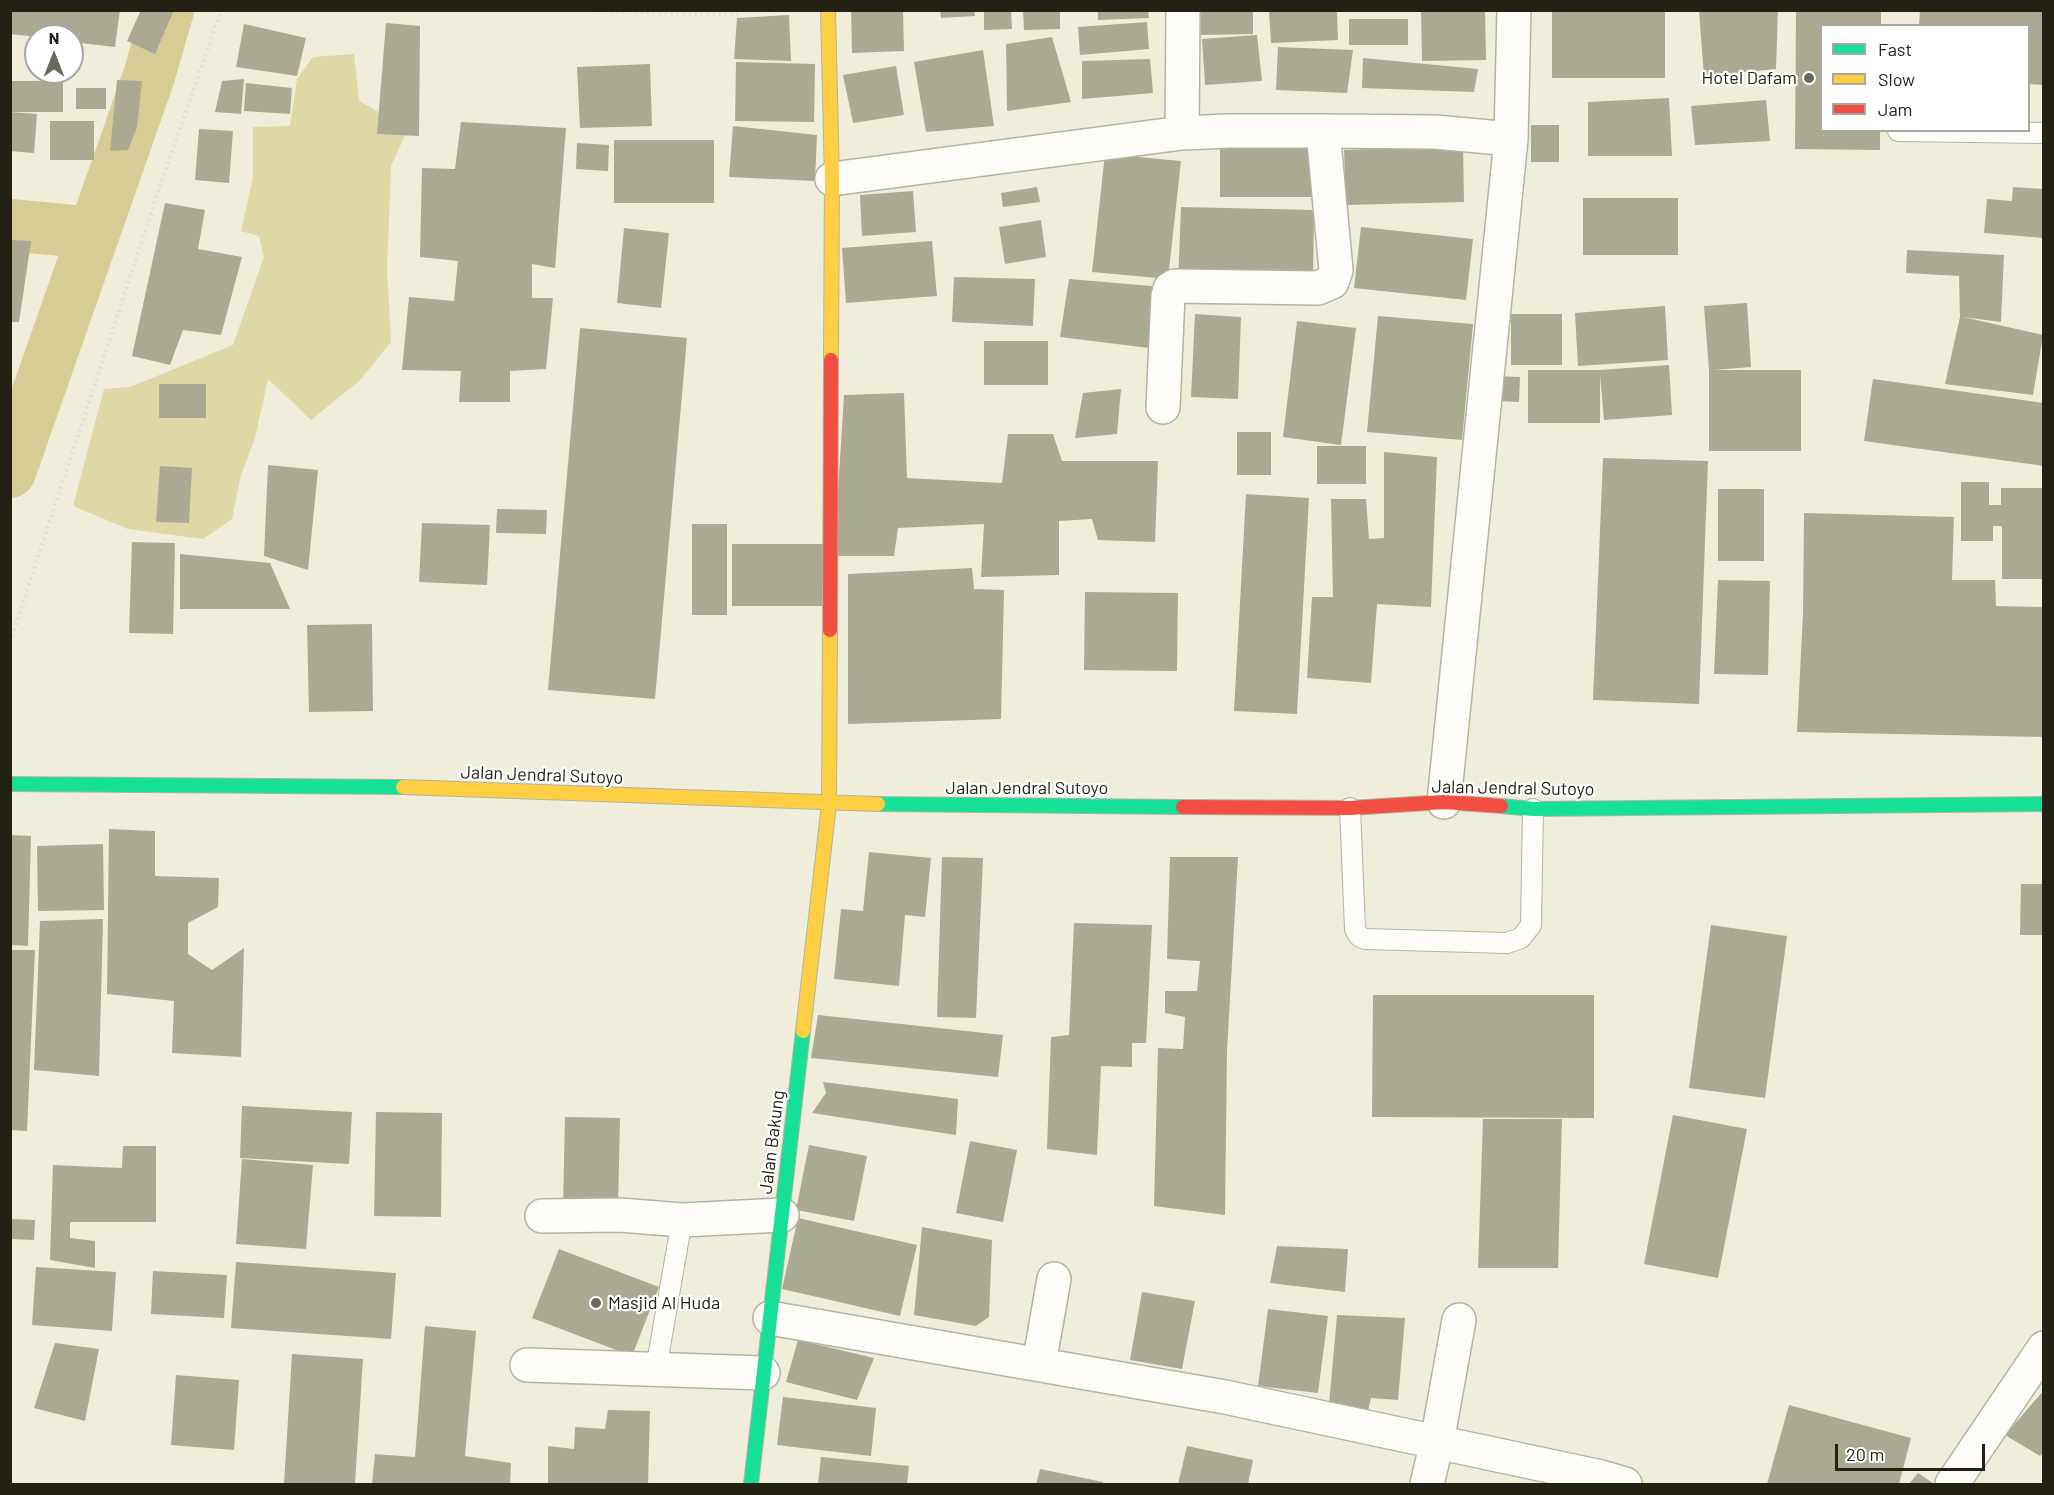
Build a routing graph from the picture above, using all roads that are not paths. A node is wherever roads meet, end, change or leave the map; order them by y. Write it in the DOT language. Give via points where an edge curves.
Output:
graph roads {
  1 [pos="828,10"];
  2 [pos="1183,10"];
  3 [pos="1514,10"];
  4 [pos="1323,131"];
  5 [pos="1970,132"];
  6 [pos="1182,133"];
  7 [pos="2043,133"];
  8 [pos="1511,139"];
  9 [pos="832,179"];
  10 [pos="1163,407"];
  11 [pos="10,784"];
  12 [pos="1444,802"];
  13 [pos="829,804"];
  14 [pos="2043,804"];
  15 [pos="1350,808"];
  16 [pos="1533,809"];
  17 [pos="782,1215"];
  18 [pos="542,1216"];
  19 [pos="682,1220"];
  20 [pos="1054,1279"];
  21 [pos="770,1318"];
  22 [pos="1459,1320"];
  23 [pos="2043,1348"];
  24 [pos="1039,1364"];
  25 [pos="527,1365"];
  26 [pos="656,1369"];
  27 [pos="763,1372"];
  28 [pos="1437,1442"];
  29 [pos="751,1485"];
  30 [pos="1427,1485"];
  31 [pos="1625,1485"];
  32 [pos="1952,1485"];
  1 -- 9 [label="street, Jalan Bakung"];
  2 -- 6 [label="street"];
  3 -- 8 [label="street"];
  4 -- 6 [label="street"];
  4 -- 8 [label="street" via="1435,132"];
  4 -- 10 [label="street" via="1336,270 1332,282 1318,288 1170,289"];
  5 -- 7 [label="lane"];
  6 -- 9 [label="street"];
  8 -- 12 [label="street"];
  9 -- 13 [label="street, Jalan Bakung"];
  11 -- 13 [label="street, Jalan Jendral Sutoyo" via="412,787"];
  12 -- 15 [label="street, Jalan Jendral Sutoyo"];
  12 -- 16 [label="street, Jalan Jendral Sutoyo"];
  13 -- 15 [label="street, Jalan Jendral Sutoyo"];
  13 -- 17 [label="street, Jalan Bakung"];
  14 -- 16 [label="street, Jalan Jendral Sutoyo"];
  15 -- 16 [label="lane" via="1355,929 1359,936 1507,943 1521,938 1531,925"];
  17 -- 19 [label="street"];
  17 -- 21 [label="street, Jalan Bakung"];
  18 -- 19 [label="street"];
  19 -- 26 [label="lane"];
  20 -- 24 [label="street"];
  21 -- 24 [label="street"];
  21 -- 27 [label="street, Jalan Bakung"];
  22 -- 28 [label="street"];
  23 -- 32 [label="street"];
  24 -- 28 [label="street" via="1225,1397"];
  25 -- 26 [label="street"];
  26 -- 27 [label="street"];
  27 -- 29 [label="street, Jalan Bakung"];
  28 -- 30 [label="street"];
  28 -- 31 [label="street"];
}
